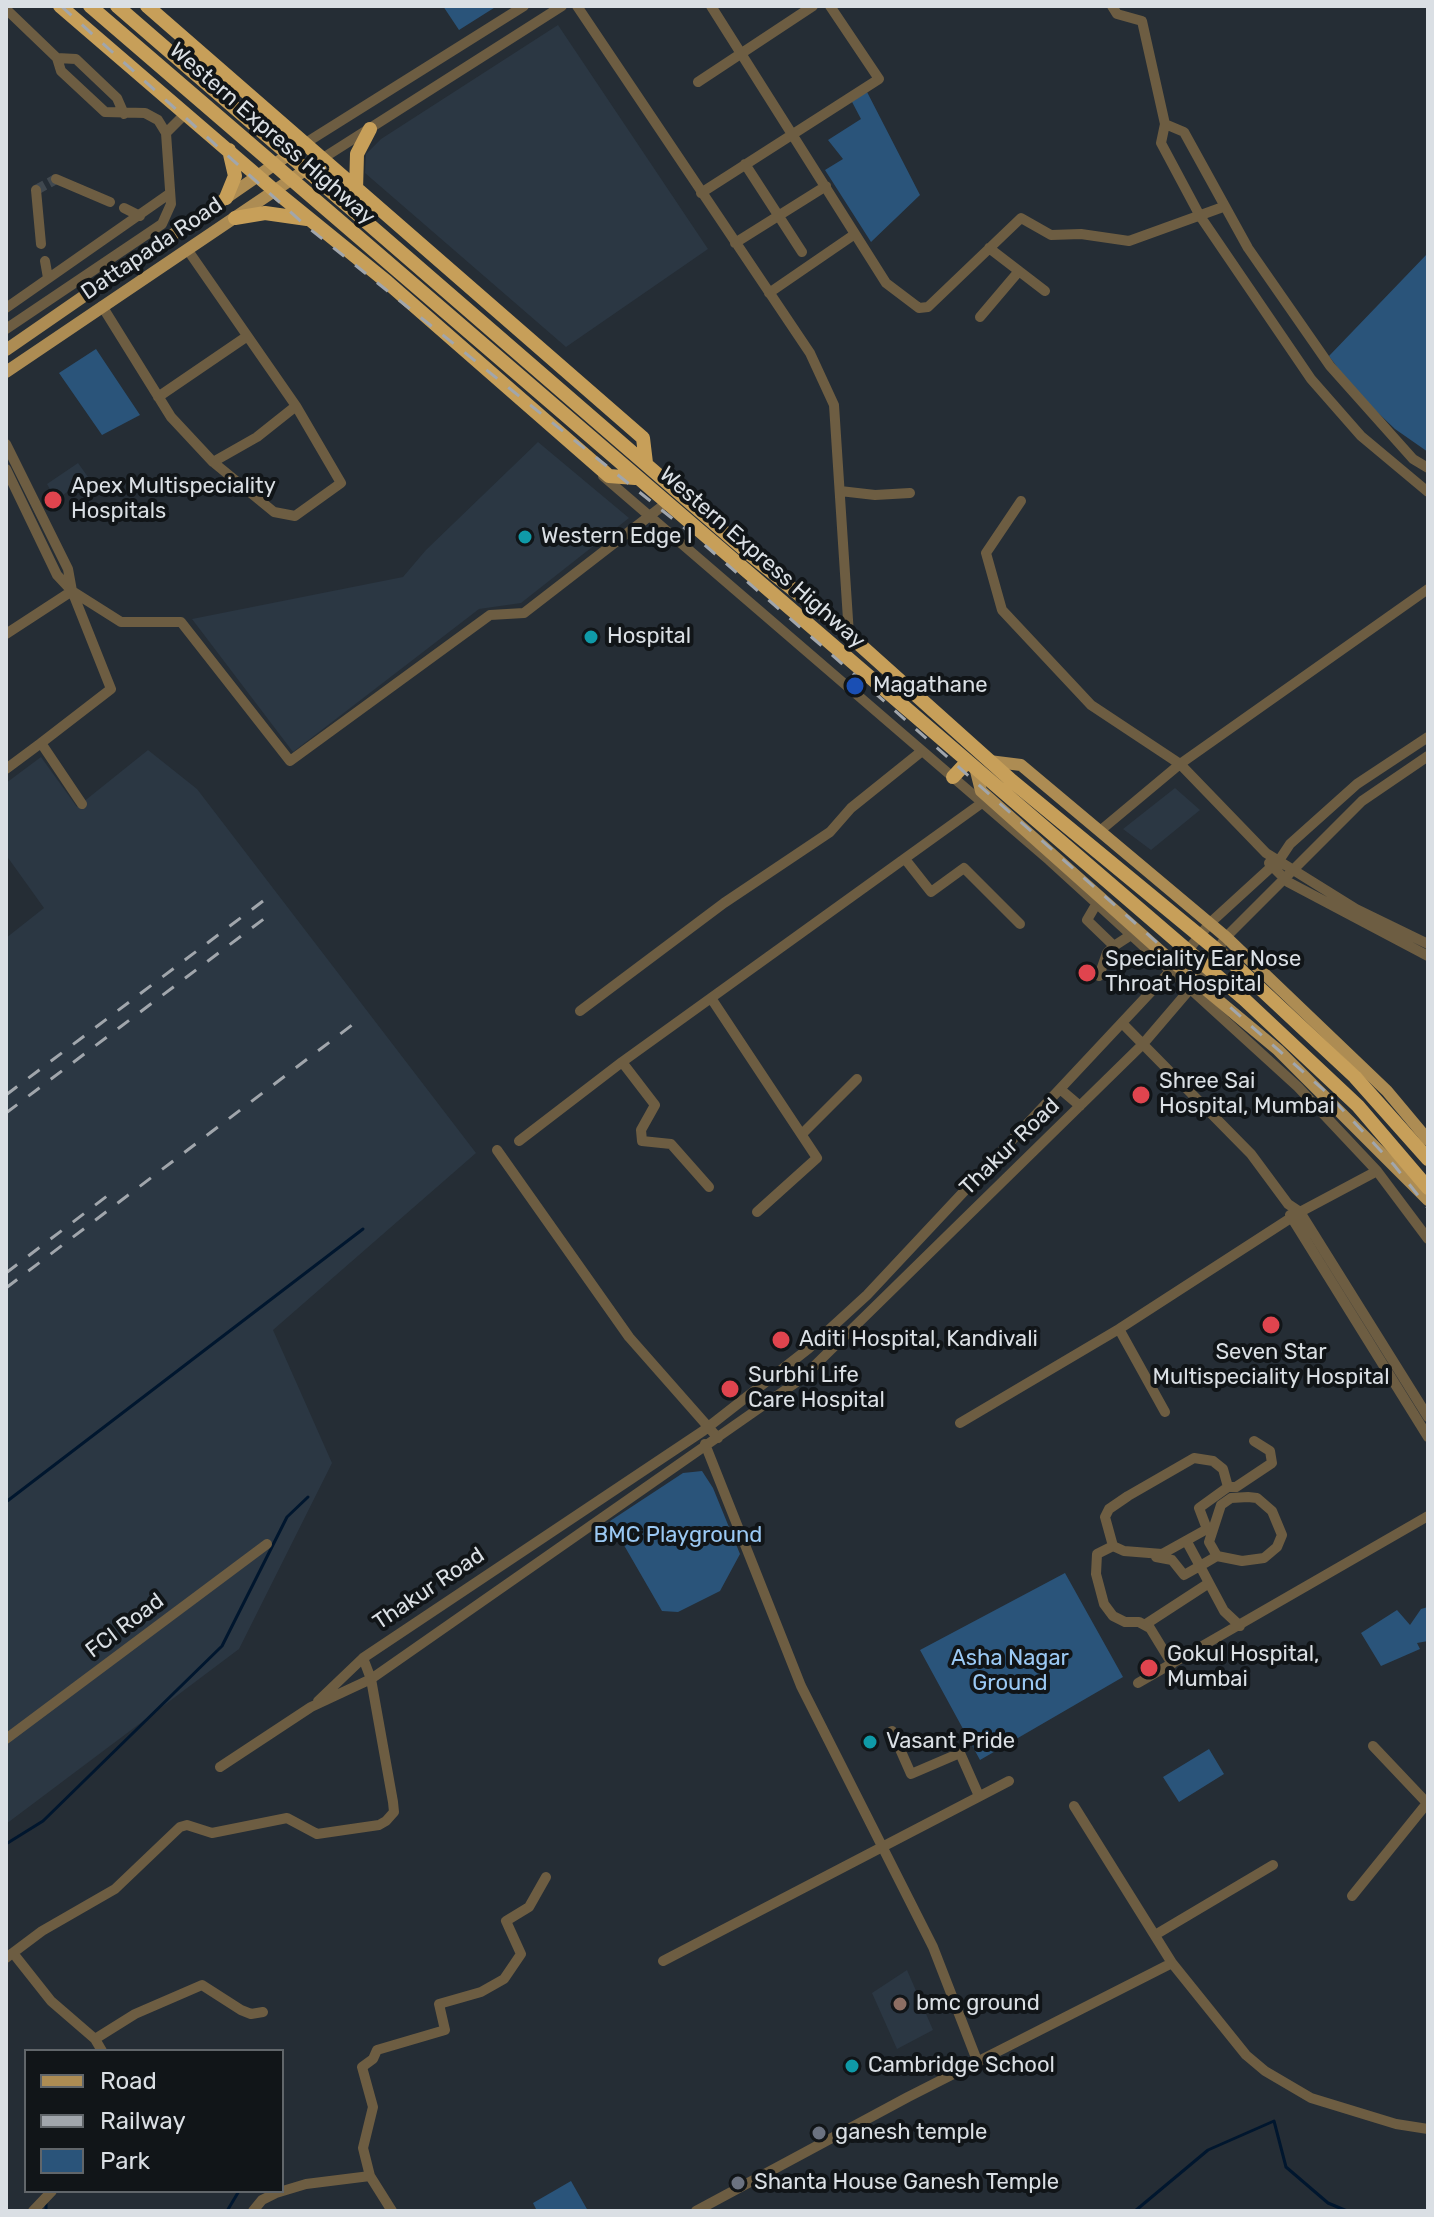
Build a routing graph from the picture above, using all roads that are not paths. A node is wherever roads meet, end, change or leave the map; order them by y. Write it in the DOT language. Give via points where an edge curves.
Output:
graph roads {
  1 [pos="60,6"];
  2 [pos="90,6"];
  3 [pos="117,6"];
  4 [pos="147,6"];
  5 [pos="524,6"];
  6 [pos="562,6"];
  7 [pos="577,6"];
  8 [pos="711,6"];
  9 [pos="813,6"];
  10 [pos="830,6"];
  11 [pos="1112,6"];
  12 [pos="6,9"];
  13 [pos="174,30"];
  14 [pos="742,54"];
  15 [pos="57,58"];
  16 [pos="133,68"];
  17 [pos="698,82"];
  18 [pos="186,113"];
  19 [pos="124,114"];
  20 [pos="1165,124"];
  21 [pos="370,129"];
  22 [pos="1184,132"];
  23 [pos="166,133"];
  24 [pos="793,133"];
  25 [pos="1161,143"];
  26 [pos="304,144"];
  27 [pos="228,148"];
  28 [pos="320,160"];
  29 [pos="745,164"];
  30 [pos="260,176"];
  31 [pos="56,179"];
  32 [pos="826,186"];
  33 [pos="36,190"];
  34 [pos="356,190"];
  35 [pos="275,191"];
  36 [pos="701,193"];
  37 [pos="169,194"];
  38 [pos="226,198"];
  39 [pos="110,202"];
  40 [pos="1223,207"];
  41 [pos="124,208"];
  42 [pos="140,216"];
  43 [pos="779,216"];
  44 [pos="1200,216"];
  45 [pos="235,218"];
  46 [pos="315,224"];
  47 [pos="855,234"];
  48 [pos="735,243"];
  49 [pos="41,244"];
  50 [pos="989,248"];
  51 [pos="1248,248"];
  52 [pos="187,249"];
  53 [pos="802,252"];
  54 [pos="1229,260"];
  55 [pos="45,261"];
  56 [pos="1019,271"];
  57 [pos="48,278"];
  58 [pos="1045,291"];
  59 [pos="769,293"];
  60 [pos="8,304"];
  61 [pos="102,306"];
  62 [pos="54,317"];
  63 [pos="980,317"];
  64 [pos="6,329"];
  65 [pos="64,332"];
  66 [pos="246,337"];
  67 [pos="6,350"];
  68 [pos="1330,366"];
  69 [pos="6,372"];
  70 [pos="1311,379"];
  71 [pos="158,397"];
  72 [pos="296,406"];
  73 [pos="6,444"];
  74 [pos="1413,459"];
  75 [pos="213,462"];
  76 [pos="646,463"];
  77 [pos="1428,468"];
  78 [pos="6,469"];
  79 [pos="1402,474"];
  80 [pos="635,478"];
  81 [pos="30,487"];
  82 [pos="840,491"];
  83 [pos="1428,492"];
  84 [pos="19,493"];
  85 [pos="910,493"];
  86 [pos="1021,501"];
  87 [pos="665,504"];
  88 [pos="651,515"];
  89 [pos="63,558"];
  90 [pos="52,564"];
  91 [pos="1428,589"];
  92 [pos="72,591"];
  93 [pos="6,634"];
  94 [pos="849,635"];
  95 [pos="1428,737"];
  96 [pos="41,743"];
  97 [pos="922,751"];
  98 [pos="1428,756"];
  99 [pos="1180,764"];
  100 [pos="995,766"];
  101 [pos="971,767"];
  102 [pos="6,769"];
  103 [pos="953,777"];
  104 [pos="986,800"];
  105 [pos="82,804"];
  106 [pos="1101,830"];
  107 [pos="1266,853"];
  108 [pos="905,859"];
  109 [pos="1280,859"];
  110 [pos="1271,867"];
  111 [pos="1293,870"];
  112 [pos="1284,879"];
  113 [pos="1097,903"];
  114 [pos="1354,914"];
  115 [pos="1210,923"];
  116 [pos="1020,924"];
  117 [pos="1131,935"];
  118 [pos="1226,937"];
  119 [pos="1428,944"];
  120 [pos="1114,946"];
  121 [pos="1428,956"];
  122 [pos="1173,968"];
  123 [pos="1099,976"];
  124 [pos="1193,985"];
  125 [pos="711,998"];
  126 [pos="580,1011"];
  127 [pos="1122,1023"];
  128 [pos="1143,1044"];
  129 [pos="622,1062"];
  130 [pos="857,1079"];
  131 [pos="1060,1089"];
  132 [pos="1080,1106"];
  133 [pos="803,1133"];
  134 [pos="1428,1140"];
  135 [pos="519,1141"];
  136 [pos="497,1150"];
  137 [pos="1428,1159"];
  138 [pos="1377,1171"];
  139 [pos="709,1187"];
  140 [pos="1428,1188"];
  141 [pos="1428,1200"];
  142 [pos="757,1212"];
  143 [pos="1295,1215"];
  144 [pos="1428,1239"];
  145 [pos="893,1267"];
  146 [pos="906,1276"];
  147 [pos="1119,1329"];
  148 [pos="1165,1412"];
  149 [pos="1428,1417"];
  150 [pos="960,1423"];
  151 [pos="702,1431"];
  152 [pos="1428,1437"];
  153 [pos="718,1438"];
  154 [pos="1254,1441"];
  155 [pos="707,1446"];
  156 [pos="1228,1487"];
  157 [pos="577,1515"];
  158 [pos="1428,1516"];
  159 [pos="585,1530"];
  160 [pos="1187,1542"];
  161 [pos="267,1544"];
  162 [pos="1118,1548"];
  163 [pos="1217,1556"];
  164 [pos="1200,1566"];
  165 [pos="1209,1583"];
  166 [pos="1224,1611"];
  167 [pos="1146,1624"];
  168 [pos="1240,1626"];
  169 [pos="1228,1632"];
  170 [pos="363,1658"];
  171 [pos="1172,1664"];
  172 [pos="371,1679"];
  173 [pos="1138,1683"];
  174 [pos="311,1707"];
  175 [pos="892,1731"];
  176 [pos="6,1739"];
  177 [pos="1373,1746"];
  178 [pos="220,1767"];
  179 [pos="1009,1781"];
  180 [pos="979,1796"];
  181 [pos="1427,1802"];
  182 [pos="1074,1806"];
  183 [pos="882,1848"];
  184 [pos="1273,1865"];
  185 [pos="546,1877"];
  186 [pos="1352,1896"];
  187 [pos="1155,1935"];
  188 [pos="10,1956"];
  189 [pos="663,1961"];
  190 [pos="1172,1963"];
  191 [pos="263,2012"];
  192 [pos="95,2039"];
  193 [pos="101,2049"];
  194 [pos="978,2063"];
  195 [pos="1428,2129"];
  196 [pos="370,2176"];
  197 [pos="284,2190"];
  198 [pos="50,2193"];
  199 [pos="274,2193"];
  200 [pos="33,2211"];
  201 [pos="253,2211"];
  202 [pos="392,2211"];
  203 [pos="696,2211"];
  1 -- 16 [label="highway"];
  2 -- 80 [label="highway, Western Express Highway"];
  3 -- 76 [label="highway, Western Express Highway"];
  4 -- 13 [label="highway"];
  5 -- 26 [label="street"];
  6 -- 21 [label="street"];
  7 -- 36 [label="street"];
  8 -- 14 [label="street"];
  9 -- 14 [label="street"];
  10 -- 24 [label="street" via="879,79"];
  11 -- 20 [label="street" via="1117,14 1142,21"];
  12 -- 15 [label="street"];
  13 -- 16 [label="highway"];
  13 -- 26 [label="highway"];
  14 -- 17 [label="street"];
  14 -- 24 [label="street"];
  15 -- 19 [label="street" via="61,71 105,112"];
  15 -- 19 [label="street" via="76,59 117,98"];
  16 -- 18 [label="highway"];
  18 -- 23 [label="street"];
  18 -- 27 [label="highway"];
  19 -- 23 [label="street" via="145,113"];
  20 -- 22 [label="street"];
  20 -- 25 [label="street"];
  21 -- 28 [label="street"];
  21 -- 34 [label="highway" via="357,154"];
  22 -- 25 [label="street"];
  22 -- 40 [label="street"];
  23 -- 37 [label="street"];
  24 -- 29 [label="street"];
  24 -- 32 [label="street"];
  25 -- 44 [label="street"];
  26 -- 28 [label="highway"];
  26 -- 30 [label="main road"];
  27 -- 30 [label="highway"];
  27 -- 38 [label="highway" via="235,176"];
  28 -- 34 [label="highway"];
  28 -- 35 [label="main road, Dattapada Road"];
  29 -- 36 [label="street"];
  29 -- 43 [label="street"];
  30 -- 35 [label="highway"];
  30 -- 38 [label="main road"];
  31 -- 39 [label="street"];
  32 -- 43 [label="street"];
  32 -- 47 [label="street"];
  33 -- 49 [label="street"];
  34 -- 76 [label="highway" via="643,438"];
  35 -- 45 [label="main road, Dattapada Road"];
  35 -- 46 [label="highway"];
  36 -- 48 [label="street"];
  37 -- 42 [label="street"];
  37 -- 64 [label="street" via="171,206 162,224"];
  38 -- 62 [label="main road"];
  40 -- 44 [label="street"];
  40 -- 51 [label="street"];
  41 -- 42 [label="street"];
  42 -- 57 [label="street"];
  43 -- 48 [label="street"];
  43 -- 53 [label="street"];
  44 -- 50 [label="street" via="1129,241 1051,235 1021,218"];
  44 -- 54 [label="street"];
  45 -- 46 [label="highway" via="265,213"];
  45 -- 52 [label="main road, Dattapada Road"];
  46 -- 80 [label="highway" via="609,476"];
  46 -- 88 [label="street"];
  47 -- 50 [label="street" via="886,283 923,310"];
  47 -- 59 [label="street"];
  48 -- 59 [label="street"];
  50 -- 56 [label="street"];
  51 -- 54 [label="street"];
  51 -- 68 [label="street"];
  52 -- 61 [label="main road, Dattapada Road"];
  52 -- 66 [label="street"];
  54 -- 70 [label="street"];
  55 -- 57 [label="street"];
  56 -- 58 [label="street"];
  56 -- 63 [label="street"];
  57 -- 60 [label="street"];
  59 -- 82 [label="street" via="810,353 834,405"];
  61 -- 65 [label="main road, Dattapada Road"];
  61 -- 71 [label="street"];
  62 -- 65 [label="main road"];
  62 -- 67 [label="main road"];
  65 -- 69 [label="main road, Dattapada Road"];
  66 -- 71 [label="street"];
  66 -- 72 [label="street"];
  68 -- 70 [label="street"];
  68 -- 74 [label="street"];
  70 -- 79 [label="street"];
  71 -- 75 [label="street"];
  72 -- 75 [label="street"];
  72 -- 75 [label="street" via="341,483 295,516 274,512"];
  73 -- 81 [label="street"];
  74 -- 77 [label="street"];
  74 -- 79 [label="street"];
  76 -- 94 [label="highway, Western Express Highway"];
  78 -- 84 [label="street"];
  79 -- 83 [label="street"];
  80 -- 87 [label="highway, Western Express Highway"];
  81 -- 84 [label="street"];
  81 -- 89 [label="street"];
  82 -- 85 [label="street"];
  82 -- 94 [label="street"];
  84 -- 90 [label="street"];
  86 -- 99 [label="street" via="986,553 1002,610 1091,705"];
  87 -- 88 [label="street"];
  87 -- 101 [label="highway, Western Express Highway"];
  88 -- 92 [label="street" via="524,613 490,615 290,761 181,622 121,622"];
  88 -- 97 [label="street"];
  89 -- 90 [label="street"];
  89 -- 92 [label="street"];
  90 -- 92 [label="street"];
  91 -- 99 [label="street"];
  92 -- 93 [label="street"];
  92 -- 96 [label="street" via="111,689"];
  94 -- 100 [label="highway, Western Express Highway"];
  95 -- 109 [label="street" via="1357,784"];
  96 -- 102 [label="street"];
  96 -- 105 [label="street"];
  97 -- 103 [label="street"];
  97 -- 126 [label="street" via="851,808 830,832"];
  98 -- 111 [label="street, Thakur Road" via="1362,801"];
  99 -- 106 [label="street"];
  99 -- 107 [label="street"];
  100 -- 106 [label="main road" via="1021,765"];
  100 -- 137 [label="highway, Western Express Highway" via="1310,1033"];
  101 -- 103 [label="highway"];
  101 -- 104 [label="main road"];
  101 -- 140 [label="highway, Western Express Highway" via="1310,1058"];
  103 -- 104 [label="street"];
  104 -- 108 [label="street"];
  104 -- 113 [label="street"];
  104 -- 122 [label="main road"];
  106 -- 115 [label="main road"];
  107 -- 109 [label="street"];
  107 -- 110 [label="street"];
  108 -- 116 [label="street" via="931,892 964,868"];
  108 -- 125 [label="street"];
  109 -- 110 [label="street"];
  109 -- 111 [label="street"];
  110 -- 112 [label="street"];
  110 -- 115 [label="street"];
  111 -- 112 [label="street, Thakur Road"];
  111 -- 114 [label="street"];
  112 -- 114 [label="street"];
  112 -- 118 [label="street, Thakur Road"];
  113 -- 117 [label="street"];
  113 -- 120 [label="street" via="1087,920"];
  114 -- 119 [label="street"];
  114 -- 121 [label="street"];
  115 -- 118 [label="main road"];
  115 -- 122 [label="street"];
  117 -- 120 [label="street"];
  117 -- 122 [label="street"];
  118 -- 124 [label="street, Thakur Road"];
  118 -- 134 [label="main road" via="1387,1091"];
  120 -- 123 [label="street"];
  122 -- 124 [label="main road"];
  122 -- 127 [label="street, Thakur Road"];
  124 -- 128 [label="street, Thakur Road"];
  124 -- 138 [label="street"];
  124 -- 141 [label="main road" via="1334,1102"];
  125 -- 129 [label="street"];
  125 -- 133 [label="street"];
  127 -- 128 [label="street"];
  127 -- 131 [label="street, Thakur Road"];
  128 -- 132 [label="street, Thakur Road"];
  128 -- 143 [label="street" via="1251,1154"];
  129 -- 135 [label="street"];
  129 -- 139 [label="street" via="655,1105 641,1130 642,1141 671,1144"];
  130 -- 133 [label="street"];
  131 -- 132 [label="street"];
  131 -- 145 [label="street, Thakur Road"];
  132 -- 146 [label="street, Thakur Road"];
  133 -- 142 [label="street" via="817,1158"];
  136 -- 151 [label="street" via="621,1327"];
  138 -- 143 [label="street"];
  138 -- 144 [label="street"];
  143 -- 147 [label="street"];
  143 -- 149 [label="street"];
  143 -- 152 [label="street"];
  145 -- 146 [label="street"];
  145 -- 151 [label="street, Thakur Road" via="808,1349"];
  146 -- 153 [label="street, Thakur Road" via="801,1379"];
  147 -- 148 [label="street"];
  147 -- 150 [label="street"];
  151 -- 153 [label="street"];
  151 -- 155 [label="street"];
  151 -- 157 [label="street, Thakur Road"];
  153 -- 155 [label="street, Thakur Road"];
  154 -- 156 [label="street" via="1270,1451 1272,1463"];
  155 -- 159 [label="street, Thakur Road"];
  155 -- 183 [label="street" via="801,1686"];
  156 -- 160 [label="street" via="1199,1508 1208,1527"];
  156 -- 162 [label="street" via="1223,1469 1213,1461 1194,1458 1183,1463 1109,1509 1106,1527"];
  157 -- 159 [label="street"];
  157 -- 170 [label="street, Thakur Road"];
  158 -- 168 [label="street"];
  159 -- 172 [label="street, Thakur Road"];
  160 -- 162 [label="street" via="1162,1554"];
  160 -- 164 [label="street"];
  161 -- 176 [label="street, FCI Road"];
  162 -- 164 [label="street" via="1169,1559 1184,1575"];
  162 -- 167 [label="street" via="1097,1554 1104,1604 1125,1622"];
  163 -- 163 [label="street" via="1253,1560 1271,1554 1282,1535 1272,1511 1257,1498 1231,1498 1221,1505 1209,1542"];
  163 -- 164 [label="street"];
  164 -- 165 [label="street"];
  165 -- 166 [label="street"];
  165 -- 167 [label="street"];
  166 -- 168 [label="street"];
  166 -- 169 [label="street"];
  167 -- 171 [label="street"];
  168 -- 169 [label="street"];
  169 -- 171 [label="street"];
  170 -- 172 [label="street"];
  170 -- 174 [label="street, Thakur Road"];
  171 -- 173 [label="street"];
  172 -- 174 [label="street, Thakur Road"];
  172 -- 188 [label="street" via="393,1802 394,1812 386,1821 317,1834 287,1818 212,1833 180,1827 115,1889"];
  174 -- 178 [label="street, Thakur Road"];
  175 -- 180 [label="street" via="911,1774 960,1753"];
  177 -- 181 [label="street"];
  179 -- 180 [label="street"];
  180 -- 183 [label="street"];
  181 -- 186 [label="street"];
  182 -- 187 [label="street"];
  183 -- 189 [label="street"];
  183 -- 194 [label="street" via="933,1947"];
  184 -- 187 [label="street"];
  185 -- 196 [label="street" via="529,1907 506,1921 521,1954 504,1979 439,2004 445,2030 377,2050 362,2067 373,2107 363,2148"];
  187 -- 190 [label="street"];
  188 -- 192 [label="street"];
  190 -- 194 [label="street"];
  190 -- 195 [label="street" via="1265,2071 1311,2098"];
  191 -- 192 [label="street" via="241,2010 202,1985 135,2014"];
  192 -- 193 [label="street"];
  194 -- 203 [label="street"];
  196 -- 197 [label="street"];
  196 -- 202 [label="street"];
  198 -- 200 [label="street"];
  199 -- 201 [label="street"];
}
